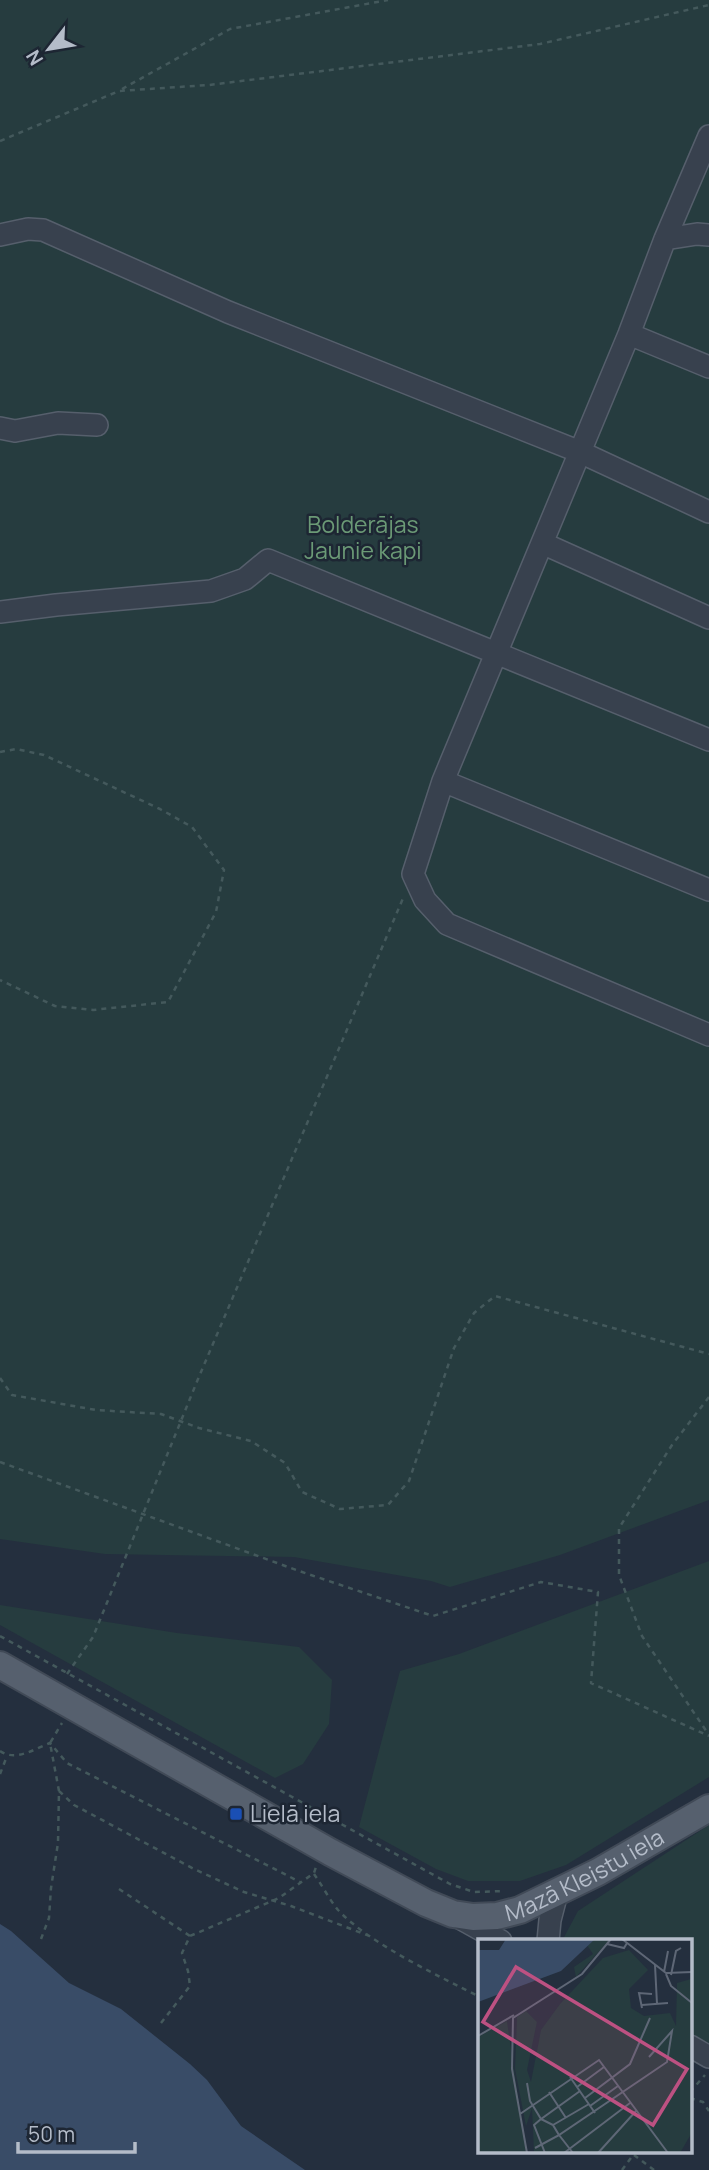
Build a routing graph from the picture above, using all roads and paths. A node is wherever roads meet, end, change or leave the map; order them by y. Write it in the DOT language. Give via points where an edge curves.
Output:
graph roads {
  1 [pos="388,0"];
  2 [pos="709,5"];
  3 [pos="119,91"];
  4 [pos="709,136"];
  5 [pos="0,141"];
  6 [pos="0,235"];
  7 [pos="709,235"];
  8 [pos="666,239"];
  9 [pos="629,334"];
  10 [pos="709,367"];
  11 [pos="97,425"];
  12 [pos="0,428"];
  13 [pos="580,452"];
  14 [pos="709,512"];
  15 [pos="542,542"];
  16 [pos="0,612"];
  17 [pos="709,618"];
  18 [pos="497,652"];
  19 [pos="709,740"];
  20 [pos="0,752"];
  21 [pos="443,781"];
  22 [pos="413,874"];
  23 [pos="709,890"];
  24 [pos="0,980"];
  25 [pos="709,1035"];
  26 [pos="709,1354"];
  27 [pos="0,1378"];
  28 [pos="709,1398"];
  29 [pos="181,1421"];
  30 [pos="0,1462"];
  31 [pos="143,1514"];
  32 [pos="0,1636"];
  33 [pos="0,1665"];
  34 [pos="67,1674"];
  35 [pos="73,1705"];
  36 [pos="709,1735"];
  37 [pos="50,1743"];
  38 [pos="0,1751"];
  39 [pos="7,1756"];
  40 [pos="0,1774"];
  41 [pos="59,1791"];
  42 [pos="305,1803"];
  43 [pos="709,1808"];
  44 [pos="301,1811"];
  45 [pos="323,1847"];
  46 [pos="314,1873"];
  47 [pos="300,1882"];
  48 [pos="119,1889"];
  49 [pos="514,1890"];
  50 [pos="557,1894"];
  51 [pos="272,1900"];
  52 [pos="453,1914"];
  53 [pos="190,1936"];
  54 [pos="372,1937"];
  55 [pos="497,1939"];
  56 [pos="548,1939"];
  57 [pos="41,1940"];
  58 [pos="478,1996"];
  59 [pos="161,2023"];
  60 [pos="692,2047"];
  61 [pos="709,2057"];
  62 [pos="709,2069"];
  63 [pos="692,2090"];
  64 [pos="692,2099"];
  65 [pos="709,2111"];
  66 [pos="636,2152"];
  67 [pos="634,2155"];
  68 [pos="622,2170"];
  69 [pos="654,2170"];
  1 -- 3 [label="path" via="230,29"];
  2 -- 3 [label="path" via="540,44 209,85"];
  3 -- 5 [label="path"];
  4 -- 8 [label="street"];
  6 -- 13 [label="street" via="43,230 228,312"];
  7 -- 8 [label="street"];
  8 -- 9 [label="street"];
  9 -- 10 [label="street"];
  9 -- 13 [label="street"];
  11 -- 12 [label="street"];
  13 -- 14 [label="street"];
  13 -- 15 [label="street"];
  15 -- 17 [label="street"];
  15 -- 18 [label="street"];
  16 -- 18 [label="street" via="211,591 245,579 268,560"];
  18 -- 19 [label="street"];
  18 -- 21 [label="street"];
  20 -- 24 [label="path" via="16,749 44,755 160,809 192,827 224,870 216,912 168,1002 93,1010 55,1006"];
  21 -- 22 [label="street"];
  21 -- 23 [label="street"];
  22 -- 25 [label="street" via="425,900 447,924"];
  22 -- 29 [label="path"];
  26 -- 29 [label="path" via="495,1296 474,1313 454,1348 409,1481 388,1505 340,1509 302,1492 285,1463 251,1441"];
  27 -- 29 [label="path" via="12,1395 96,1410 161,1414"];
  28 -- 36 [label="path" via="672,1445 619,1528 619,1575 642,1636"];
  29 -- 31 [label="path"];
  30 -- 31 [label="path"];
  31 -- 34 [label="path" via="93,1637"];
  31 -- 36 [label="path" via="433,1616 541,1583 598,1592 591,1683"];
  32 -- 34 [label="path"];
  33 -- 35 [label="main road"];
  34 -- 42 [label="path"];
  35 -- 37 [label="path"];
  35 -- 45 [label="main road"];
  37 -- 39 [label="path"];
  37 -- 41 [label="path"];
  37 -- 47 [label="path" via="67,1763"];
  38 -- 39 [label="path"];
  39 -- 40 [label="path"];
  41 -- 51 [label="path" via="74,1805 194,1869"];
  41 -- 57 [label="path" via="50,1918"];
  42 -- 44 [label="path"];
  42 -- 49 [label="path" via="450,1884 474,1892"];
  43 -- 50 [label="main road, Mazā Kleistu iela"];
  45 -- 46 [label="path"];
  45 -- 52 [label="main road"];
  46 -- 47 [label="path"];
  46 -- 54 [label="path" via="338,1909"];
  47 -- 51 [label="path"];
  48 -- 53 [label="path"];
  50 -- 52 [label="main road, Mazā Kleistu iela" via="497,1916"];
  50 -- 56 [label="street"];
  51 -- 53 [label="path"];
  51 -- 54 [label="path"];
  52 -- 55 [label="street"];
  53 -- 59 [label="path" via="182,1953 190,1986"];
  54 -- 58 [label="path"];
  60 -- 61 [label="street"];
  62 -- 63 [label="path"];
  64 -- 65 [label="path"];
  66 -- 67 [label="path"];
  67 -- 68 [label="path"];
  67 -- 69 [label="path"];
}
